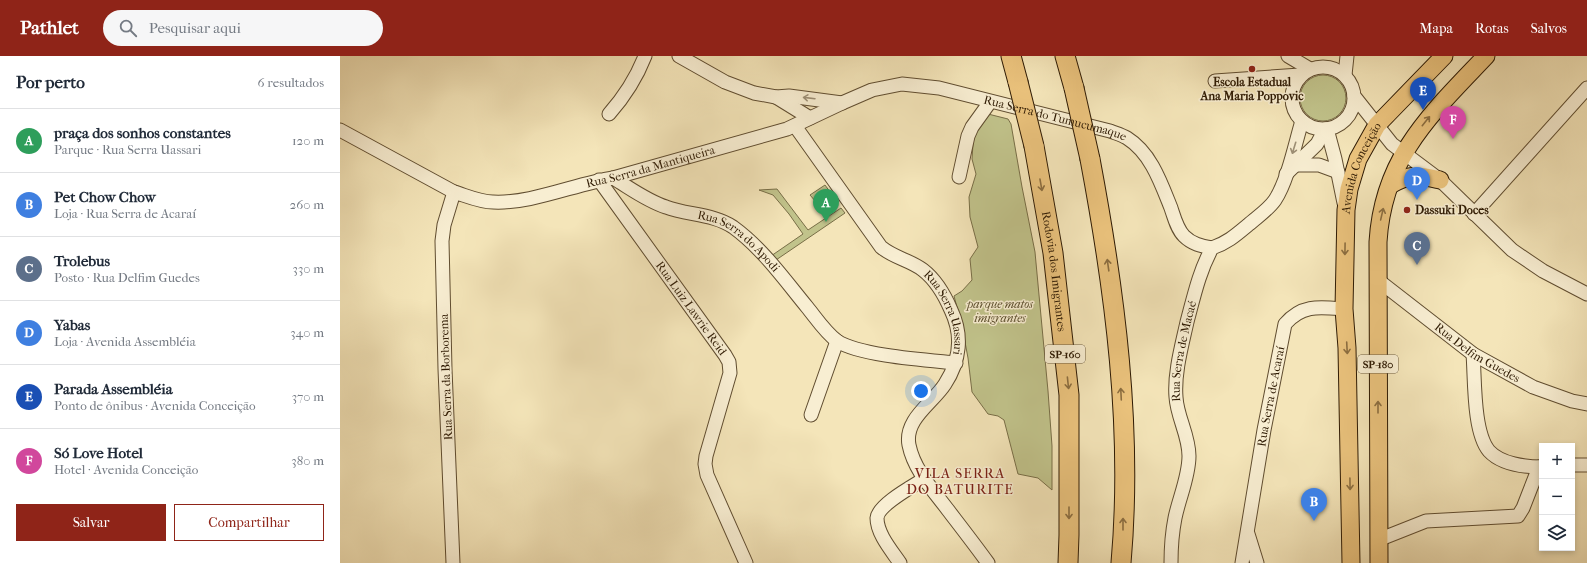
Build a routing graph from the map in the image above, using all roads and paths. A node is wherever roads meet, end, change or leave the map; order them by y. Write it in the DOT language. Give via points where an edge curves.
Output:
graph roads {
  1 [pos="645,56"];
  2 [pos="679,56"];
  3 [pos="1011,56"];
  4 [pos="1066,56"];
  5 [pos="1288,56"];
  6 [pos="1347,56"];
  7 [pos="1444,56"];
  8 [pos="1486,56"];
  9 [pos="1310,67"];
  10 [pos="1345,75"];
  11 [pos="1215,81"];
  12 [pos="1587,88"];
  13 [pos="1354,96"];
  14 [pos="776,97"];
  15 [pos="990,102"];
  16 [pos="842,103"];
  17 [pos="609,114"];
  18 [pos="810,118"];
  19 [pos="1302,121"];
  20 [pos="795,126"];
  21 [pos="1376,126"];
  22 [pos="1326,129"];
  23 [pos="340,130"];
  24 [pos="1403,153"];
  25 [pos="1297,165"];
  26 [pos="1338,172"];
  27 [pos="1286,174"];
  28 [pos="959,177"];
  29 [pos="613,178"];
  30 [pos="598,180"];
  31 [pos="1440,180"];
  32 [pos="1390,185"];
  33 [pos="454,192"];
  34 [pos="1346,210"];
  35 [pos="1474,214"];
  36 [pos="1212,248"];
  37 [pos="1379,281"];
  38 [pos="1586,291"];
  39 [pos="1344,309"];
  40 [pos="837,341"];
  41 [pos="1473,354"];
  42 [pos="956,363"];
  43 [pos="1587,404"];
  44 [pos="811,415"];
  45 [pos="1349,445"];
  46 [pos="1378,446"];
  47 [pos="1575,465"];
  48 [pos="1587,465"];
  49 [pos="1539,467"];
  50 [pos="1539,472"];
  51 [pos="924,479"];
  52 [pos="1248,532"];
  53 [pos="1378,540"];
  54 [pos="453,563"];
  55 [pos="746,563"];
  56 [pos="900,563"];
  57 [pos="988,563"];
  58 [pos="1068,563"];
  59 [pos="1120,563"];
  60 [pos="1172,563"];
  61 [pos="1242,563"];
  62 [pos="1256,563"];
  63 [pos="1351,563"];
  64 [pos="1379,563"];
  1 -- 17 [label="street" via="630,88"];
  2 -- 14 [label="street" via="739,88"];
  3 -- 58 [label="highway, Rodovia dos Imigrantes / SP-160, one-way, bridge" via="1034,146 1053,253 1069,395"];
  59 -- 4 [label="highway, one-way, bridge" via="1123,535 1124,442 1119,353 1104,232"];
  5 -- 9 [label="street"];
  6 -- 10 [label="street"];
  7 -- 21 [label="main road, Avenida Conceição / SP-180"];
  24 -- 8 [label="main road, SP-180, one-way" via="1434,111"];
  9 -- 10 [label="street" via="1326,66"];
  9 -- 11 [label="street"];
  9 -- 19 [label="street" via="1294,85 1293,108"];
  10 -- 13 [label="street" via="1350,81"];
  12 -- 35 [label="street"];
  13 -- 21 [label="street"];
  13 -- 22 [label="street" via="1349,114 1336,126"];
  16 -- 14 [label="street, one-way" via="789,96"];
  14 -- 18 [label="street"];
  15 -- 16 [label="street, Rua Serra do Tumucumaque" via="939,88 902,84 872,90"];
  15 -- 28 [label="street" via="968,136"];
  15 -- 36 [label="street, Rua Serra do Tumucumaque" via="1110,131 1126,138 1136,145 1161,181 1175,219 1184,235 1197,245"];
  16 -- 18 [label="street, Rua Serra da Mantiqueira"];
  18 -- 20 [label="street, Rua Serra da Mantiqueira"];
  19 -- 22 [label="street" via="1313,127"];
  19 -- 27 [label="street, one-way"];
  20 -- 29 [label="street, Rua Serra da Mantiqueira"];
  20 -- 42 [label="street, Rua Serra Uassari" via="881,247 888,254 923,270 947,299 956,318 959,335"];
  21 -- 24 [label="street"];
  21 -- 34 [label="main road, Avenida Conceição / SP-180" via="1353,173"];
  22 -- 25 [label="street" via="1317,144"];
  22 -- 26 [label="street"];
  23 -- 33 [label="street, Rua Serra da Mantiqueira"];
  24 -- 31 [label="street"];
  24 -- 32 [label="main road, SP-180"];
  25 -- 26 [label="street" via="1319,165"];
  25 -- 27 [label="street"];
  26 -- 34 [label="street"];
  27 -- 36 [label="street" via="1279,192 1268,208 1230,240"];
  29 -- 30 [label="street, Rua Serra da Mantiqueira"];
  29 -- 40 [label="street, Rua Serra do Apodi" via="667,208 703,216 731,226 773,265"];
  30 -- 33 [label="street, Rua Serra da Mantiqueira" via="514,202 492,202"];
  30 -- 55 [label="street, Rua Luiz Lawrie Reid" via="729,362 730,373 705,464 707,475"];
  31 -- 32 [label="main road" via="1408,176"];
  31 -- 35 [label="street"];
  37 -- 32 [label="main road, SP-180, one-way" via="1379,229"];
  33 -- 54 [label="street, Rua Serra da Borborema" via="442,241"];
  34 -- 39 [label="main road, Avenida Conceição / SP-180, one-way"];
  35 -- 38 [label="street" via="1512,250 1543,272"];
  36 -- 60 [label="street, Rua Serra de Macaé" via="1194,292 1181,344 1176,396 1189,456 1171,542"];
  37 -- 41 [label="street, Rua Delfim Guedes"];
  46 -- 37 [label="main road, SP-180, one-way"];
  39 -- 45 [label="main road, SP-180, one-way"];
  39 -- 52 [label="street, Rua Serra de Acaraí" via="1316,307 1301,311 1285,324 1264,430"];
  40 -- 42 [label="street, Rua Serra do Apodi" via="866,352"];
  40 -- 44 [label="street"];
  41 -- 43 [label="street, Rua Delfim Guedes" via="1533,387"];
  41 -- 49 [label="street" via="1478,425 1482,438 1490,451 1501,459 1513,464"];
  42 -- 51 [label="street, Rua Serra Uassari" via="945,385 921,411 912,426 909,444"];
  45 -- 46 [label="main road" via="1358,450"];
  45 -- 63 [label="main road, SP-180, one-way"];
  46 -- 53 [label="main road, SP-180"];
  47 -- 48 [label="street"];
  50 -- 53 [label="street" via="1518,516 1426,520"];
  51 -- 56 [label="street" via="879,511 879,529"];
  51 -- 57 [label="street, Rua Serra Uassari"];
  52 -- 61 [label="street, Rua Serra de Acaraí"];
  52 -- 62 [label="street, Rua Serra de Acaraí"];
  53 -- 64 [label="main road, SP-180"];
}
